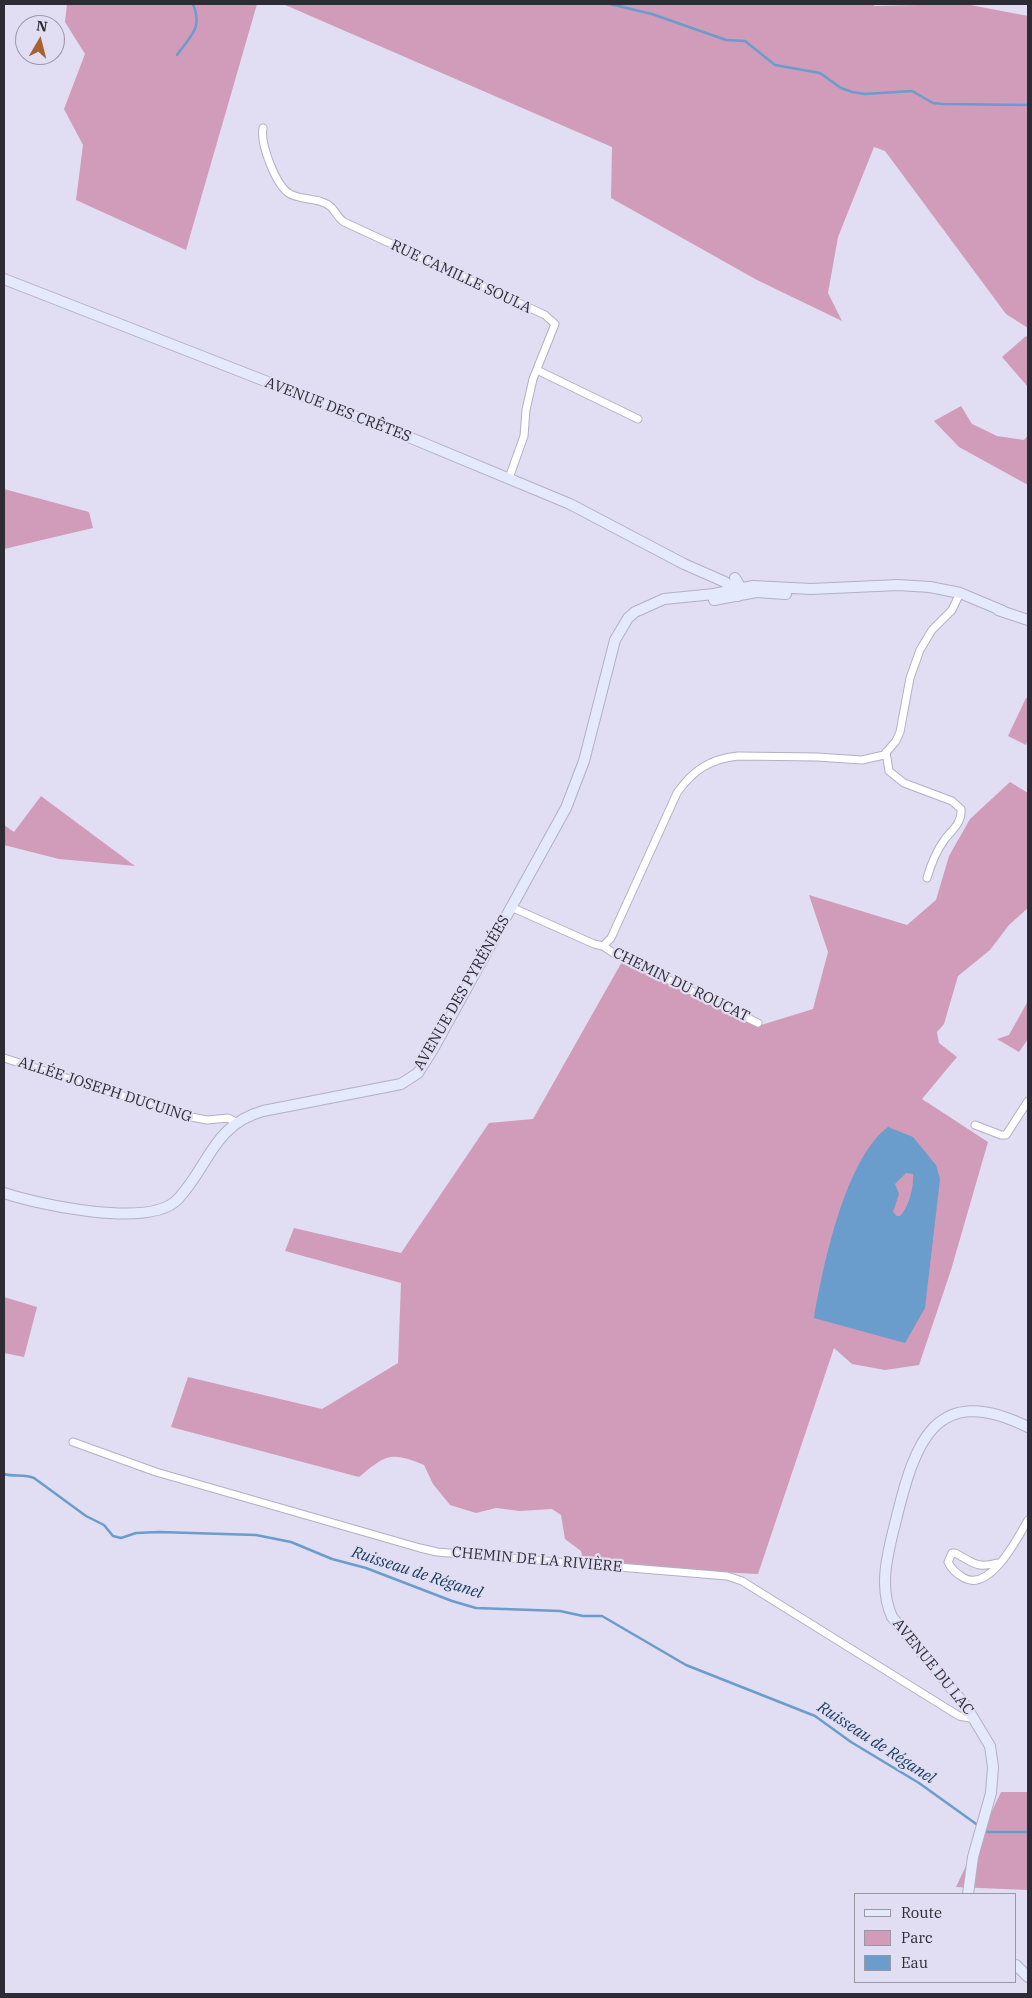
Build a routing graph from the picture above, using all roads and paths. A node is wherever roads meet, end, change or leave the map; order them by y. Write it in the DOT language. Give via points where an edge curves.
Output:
graph roads {
  1 [pos="263,128"];
  2 [pos="4,279"];
  3 [pos="537,370"];
  4 [pos="638,420"];
  5 [pos="509,478"];
  6 [pos="666,554"];
  7 [pos="714,577"];
  8 [pos="735,578"];
  9 [pos="753,586"];
  10 [pos="856,588"];
  11 [pos="737,592"];
  12 [pos="714,594"];
  13 [pos="958,596"];
  14 [pos="678,598"];
  15 [pos="1028,620"];
  16 [pos="886,752"];
  17 [pos="927,878"];
  18 [pos="511,907"];
  19 [pos="603,946"];
  20 [pos="758,1023"];
  21 [pos="4,1058"];
  22 [pos="1028,1101"];
  23 [pos="236,1122"];
  24 [pos="976,1125"];
  25 [pos="4,1193"];
  26 [pos="1028,1427"];
  27 [pos="73,1442"];
  28 [pos="1028,1520"];
  29 [pos="997,1563"];
  30 [pos="975,1718"];
  31 [pos="968,1893"];
  32 [pos="1017,1966"];
  33 [pos="1028,1977"];
  1 -- 3 [label="street, RUE CAMILLE SOULA" via="263,146 280,186 292,196 323,203 344,222 545,315 555,324"];
  2 -- 5 [label="street, AVENUE DES CRÊTES"];
  3 -- 4 [label="street"];
  3 -- 5 [label="street, RUE CAMILLE SOULA" via="529,393 524,436"];
  5 -- 6 [label="street, AVENUE DES CRÊTES" via="590,513"];
  6 -- 7 [label="street, AVENUE DES CRÊTES"];
  6 -- 8 [label="street, AVENUE DES CRÊTES"];
  7 -- 11 [label="street, AVENUE DES CRÊTES"];
  7 -- 12 [label="street" via="717,585"];
  8 -- 9 [label="street, AVENUE DES CRÊTES"];
  8 -- 11 [label="street"];
  9 -- 10 [label="street, AVENUE DES PYRÉNÉES"];
  9 -- 11 [label="street, AVENUE DES PYRÉNÉES"];
  10 -- 11 [label="street, AVENUE DES PYRÉNÉES" via="816,596"];
  10 -- 13 [label="street, AVENUE DES PYRÉNÉES" via="916,586"];
  11 -- 12 [label="street, AVENUE DES PYRÉNÉES"];
  11 -- 14 [label="street, AVENUE DES PYRÉNÉES" via="715,600"];
  12 -- 14 [label="street, AVENUE DES PYRÉNÉES"];
  13 -- 15 [label="street, AVENUE DES PYRÉNÉES"];
  13 -- 16 [label="street" via="952,610 932,630 920,650 910,678 900,732"];
  14 -- 18 [label="street, AVENUE DES PYRÉNÉES" via="642,607 628,618 620,630 610,655 584,761 574,788"];
  16 -- 17 [label="street" via="889,771 904,783 952,801 961,809 961,819 945,839"];
  16 -- 19 [label="street" via="876,758 862,760 732,757 714,761 695,771 677,793 611,938"];
  18 -- 19 [label="street, CHEMIN DU ROUCAT"];
  18 -- 23 [label="street, AVENUE DES PYRÉNÉES" via="433,1049 412,1078 400,1084 263,1111"];
  19 -- 20 [label="street, CHEMIN DU ROUCAT"];
  21 -- 23 [label="street, ALLÉE JOSEPH DUCUING" via="186,1116 207,1120 228,1118"];
  22 -- 24 [label="street" via="1006,1135"];
  23 -- 25 [label="street, AVENUE DES PYRÉNÉES" via="212,1148 177,1200 156,1212 132,1214 78,1209 43,1204"];
  26 -- 30 [label="street, AVENUE DU LAC" via="1003,1416 978,1411 956,1414 931,1429 910,1471 886,1570 886,1600 892,1617"];
  27 -- 30 [label="street, CHEMIN DE LA RIVIÈRE" via="156,1472 437,1552 727,1576 742,1581 959,1716"];
  28 -- 29 [label="street" via="1008,1554"];
  29 -- 29 [label="street" via="984,1567 952,1553 948,1562 950,1568 970,1581 981,1580 991,1574"];
  30 -- 31 [label="street, AVENUE DU LAC" via="990,1746 993,1782 970,1871"];
  32 -- 33 [label="street"];
}
